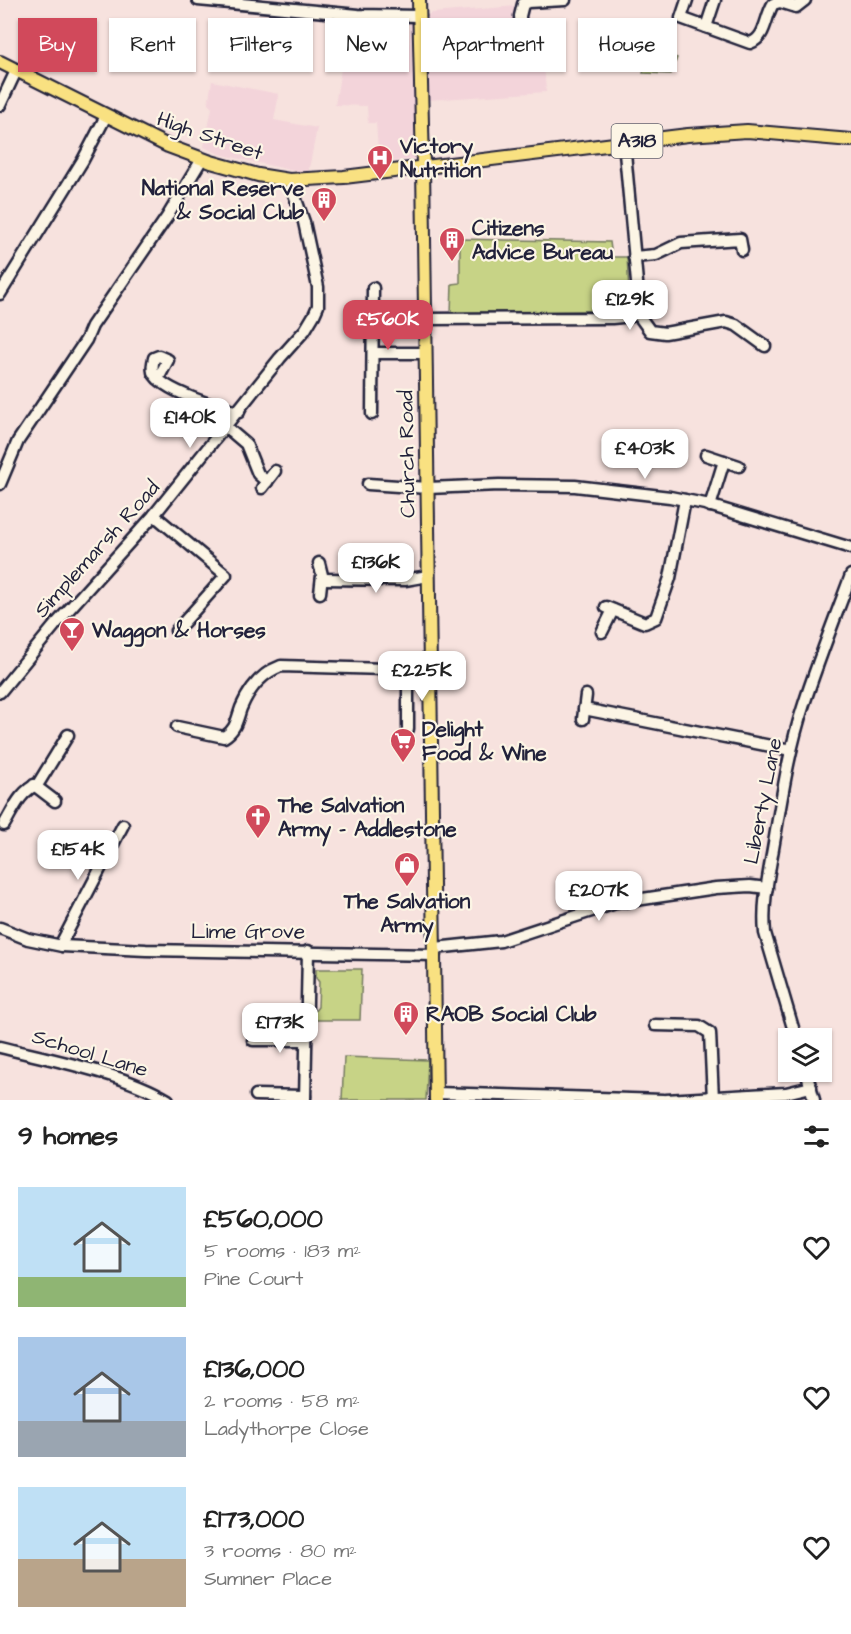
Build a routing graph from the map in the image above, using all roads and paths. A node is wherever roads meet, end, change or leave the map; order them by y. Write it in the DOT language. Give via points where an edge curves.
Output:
graph roads {
  1 [pos="198,0"];
  2 [pos="419,0"];
  3 [pos="564,0"];
  4 [pos="687,0"];
  5 [pos="715,0"];
  6 [pos="805,0"];
  7 [pos="420,16"];
  8 [pos="520,18"];
  9 [pos="706,27"];
  10 [pos="0,62"];
  11 [pos="16,71"];
  12 [pos="0,105"];
  13 [pos="106,116"];
  14 [pos="851,140"];
  15 [pos="624,142"];
  16 [pos="202,159"];
  17 [pos="423,166"];
  18 [pos="289,180"];
  19 [pos="741,250"];
  20 [pos="634,257"];
  21 [pos="373,288"];
  22 [pos="0,294"];
  23 [pos="638,313"];
  24 [pos="425,319"];
  25 [pos="765,346"];
  26 [pos="425,352"];
  27 [pos="373,353"];
  28 [pos="158,379"];
  29 [pos="239,412"];
  30 [pos="372,414"];
  31 [pos="226,428"];
  32 [pos="706,455"];
  33 [pos="724,461"];
  34 [pos="739,466"];
  35 [pos="275,471"];
  36 [pos="0,484"];
  37 [pos="368,484"];
  38 [pos="428,488"];
  39 [pos="685,500"];
  40 [pos="710,506"];
  41 [pos="154,515"];
  42 [pos="851,548"];
  43 [pos="319,563"];
  44 [pos="851,575"];
  45 [pos="428,576"];
  46 [pos="322,579"];
  47 [pos="320,593"];
  48 [pos="176,632"];
  49 [pos="603,632"];
  50 [pos="408,674"];
  51 [pos="431,676"];
  52 [pos="2,686"];
  53 [pos="586,695"];
  54 [pos="177,727"];
  55 [pos="408,729"];
  56 [pos="68,735"];
  57 [pos="792,750"];
  58 [pos="34,785"];
  59 [pos="54,801"];
  60 [pos="0,808"];
  61 [pos="11,813"];
  62 [pos="4,825"];
  63 [pos="122,825"];
  64 [pos="767,888"];
  65 [pos="0,927"];
  66 [pos="62,946"];
  67 [pos="308,951"];
  68 [pos="435,952"];
  69 [pos="655,1025"];
  70 [pos="793,1028"];
  71 [pos="253,1040"];
  72 [pos="306,1040"];
  73 [pos="0,1047"];
  74 [pos="809,1082"];
  75 [pos="811,1087"];
  76 [pos="256,1095"];
  77 [pos="436,1096"];
  78 [pos="305,1098"];
  79 [pos="596,1099"];
  80 [pos="713,1099"];
  81 [pos="168,1100"];
  82 [pos="664,1100"];
  83 [pos="814,1100"];
  1 -- 7 [label="street" via="358,15"];
  2 -- 7 [label="main road, Church Road"];
  3 -- 8 [label="street" via="523,4"];
  4 -- 9 [label="street" via="681,18"];
  5 -- 9 [label="street"];
  6 -- 9 [label="street" via="796,7 773,4 761,35 750,43"];
  7 -- 17 [label="main road, Church Road"];
  10 -- 11 [label="main road, High Street / A318"];
  11 -- 12 [label="street"];
  11 -- 13 [label="main road, High Street / A318"];
  13 -- 16 [label="main road, High Street / A318"];
  13 -- 22 [label="street"];
  14 -- 15 [label="main road, A318" via="747,131"];
  15 -- 17 [label="main road, A318"];
  15 -- 20 [label="street"];
  16 -- 18 [label="main road, High Street / A318"];
  16 -- 36 [label="street" via="18,441"];
  17 -- 18 [label="main road, High Street / A318"];
  17 -- 24 [label="main road, Church Road"];
  18 -- 29 [label="street, Simplemarsh Road" via="305,228 318,287 318,306 305,330"];
  19 -- 20 [label="street" via="740,239 681,243 656,255"];
  20 -- 23 [label="street"];
  21 -- 27 [label="street"];
  23 -- 24 [label="street" via="612,318"];
  23 -- 25 [label="street" via="650,331 665,333 726,322"];
  24 -- 26 [label="main road, Church Road"];
  26 -- 27 [label="street"];
  26 -- 38 [label="main road, Church Road"];
  27 -- 30 [label="street"];
  28 -- 29 [label="street" via="197,401"];
  29 -- 31 [label="street, Simplemarsh Road"];
  31 -- 35 [label="street" via="246,444 265,485"];
  31 -- 41 [label="street, Simplemarsh Road"];
  32 -- 33 [label="street"];
  33 -- 34 [label="street"];
  33 -- 40 [label="street"];
  37 -- 38 [label="street"];
  38 -- 39 [label="street" via="575,486"];
  38 -- 45 [label="main road, Church Road"];
  39 -- 40 [label="street"];
  39 -- 49 [label="street" via="670,578 656,618 645,623 610,608"];
  40 -- 42 [label="street"];
  41 -- 48 [label="street" via="226,575"];
  41 -- 52 [label="street, Simplemarsh Road"];
  43 -- 46 [label="street"];
  44 -- 57 [label="street, Liberty Lane" via="804,705"];
  45 -- 46 [label="street" via="405,580"];
  45 -- 51 [label="main road, Church Road"];
  46 -- 47 [label="street"];
  50 -- 51 [label="street"];
  50 -- 54 [label="street" via="385,669 281,666 270,670 251,690 230,733 224,736"];
  50 -- 55 [label="street"];
  51 -- 68 [label="main road, Church Road"];
  53 -- 57 [label="street" via="584,714"];
  56 -- 58 [label="street"];
  57 -- 64 [label="street, Liberty Lane"];
  58 -- 59 [label="street"];
  58 -- 61 [label="street"];
  60 -- 61 [label="street"];
  61 -- 62 [label="street"];
  63 -- 66 [label="street"];
  64 -- 68 [label="street, Lime Grove" via="725,888 616,903 501,941"];
  64 -- 70 [label="street, Liberty Lane" via="765,933"];
  65 -- 66 [label="street, Lime Grove" via="27,939"];
  66 -- 67 [label="street, Lime Grove"];
  67 -- 68 [label="street, Lime Grove"];
  67 -- 72 [label="street"];
  68 -- 77 [label="main road, Church Road"];
  69 -- 80 [label="street" via="699,1026 710,1033"];
  71 -- 72 [label="street"];
  72 -- 78 [label="street"];
  73 -- 81 [label="street, School Lane" via="129,1082"];
  74 -- 75 [label="street"];
  75 -- 80 [label="street"];
  75 -- 83 [label="street"];
  76 -- 78 [label="street"];
  77 -- 79 [label="street"];
  79 -- 82 [label="street"];
  80 -- 82 [label="street"];
}
